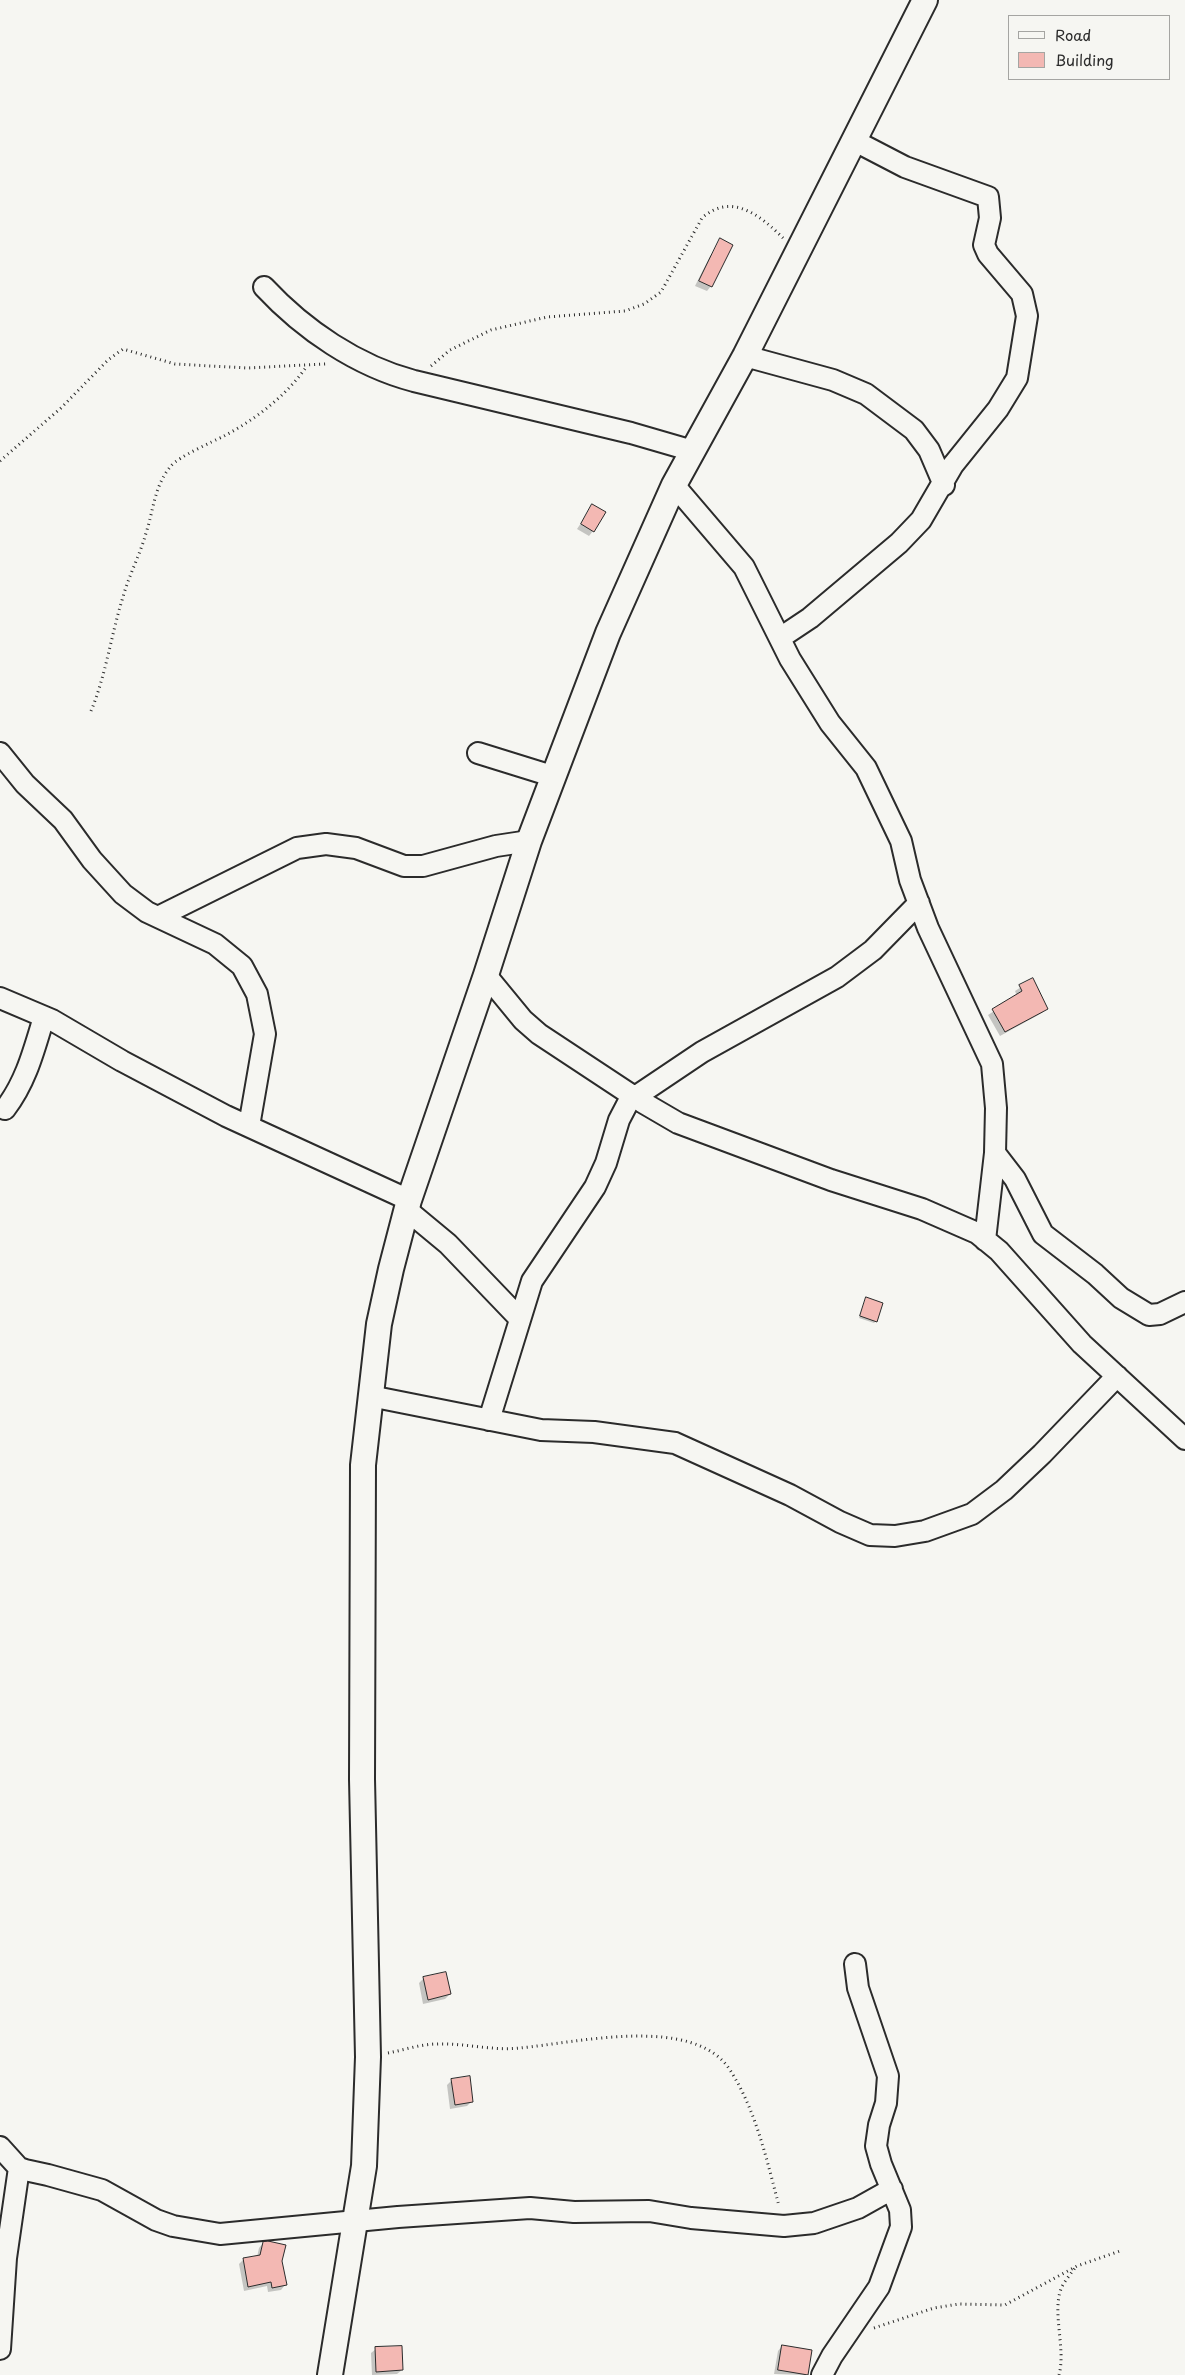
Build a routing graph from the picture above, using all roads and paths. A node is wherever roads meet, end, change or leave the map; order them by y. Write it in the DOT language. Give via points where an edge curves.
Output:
graph roads {
  1 [pos="926,0"];
  2 [pos="853,140"];
  3 [pos="797,252"];
  4 [pos="264,287"];
  5 [pos="745,356"];
  6 [pos="362,359"];
  7 [pos="307,366"];
  8 [pos="414,381"];
  9 [pos="693,451"];
  10 [pos="0,461"];
  11 [pos="674,485"];
  12 [pos="944,485"];
  13 [pos="780,638"];
  14 [pos="91,711"];
  15 [pos="0,753"];
  16 [pos="478,753"];
  17 [pos="552,776"];
  18 [pos="530,841"];
  19 [pos="919,903"];
  20 [pos="158,917"];
  21 [pos="486,975"];
  22 [pos="0,998"];
  23 [pos="44,1017"];
  24 [pos="634,1096"];
  25 [pos="4,1109"];
  26 [pos="249,1126"];
  27 [pos="995,1153"];
  28 [pos="408,1205"];
  29 [pos="985,1240"];
  30 [pos="1185,1302"];
  31 [pos="519,1318"];
  32 [pos="1117,1376"];
  33 [pos="370,1396"];
  34 [pos="489,1420"];
  35 [pos="1185,1439"];
  36 [pos="855,1964"];
  37 [pos="368,2057"];
  38 [pos="0,2147"];
  39 [pos="20,2168"];
  40 [pos="892,2189"];
  41 [pos="356,2222"];
  42 [pos="784,2226"];
  43 [pos="1120,2251"];
  44 [pos="1076,2266"];
  45 [pos="849,2332"];
  46 [pos="0,2349"];
  47 [pos="330,2375"];
  48 [pos="822,2375"];
  49 [pos="1059,2375"];
  1 -- 2 [label="street"];
  2 -- 3 [label="street"];
  2 -- 12 [label="street" via="905,167 988,197 990,218 984,244 988,254 1022,294 1027,316 1017,378 998,409 953,465"];
  3 -- 5 [label="street"];
  3 -- 8 [label="path" via="757,214 720,206 702,218 661,292 644,304 625,311 547,317 491,330 450,350"];
  4 -- 6 [label="street" via="305,326 334,346"];
  5 -- 9 [label="street"];
  5 -- 12 [label="street" via="833,380 866,394 914,430 929,450"];
  6 -- 7 [label="path"];
  6 -- 8 [label="street"];
  7 -- 10 [label="path" via="247,368 175,364 123,350 108,360 61,408"];
  7 -- 14 [label="path" via="293,387 260,414 172,463 164,474 155,492 146,532 123,596 100,690"];
  8 -- 9 [label="street"];
  9 -- 11 [label="street"];
  11 -- 13 [label="street" via="744,567"];
  11 -- 17 [label="street" via="608,633"];
  12 -- 13 [label="street" via="921,520 899,543 810,618"];
  13 -- 19 [label="street" via="830,723 866,768 902,841 910,880"];
  15 -- 20 [label="street" via="25,784 63,820 110,881 139,906"];
  16 -- 17 [label="street"];
  17 -- 18 [label="street"];
  18 -- 20 [label="street" via="496,846 424,866 404,866 356,848 326,844 297,848"];
  18 -- 21 [label="street"];
  19 -- 24 [label="street" via="873,950 837,977 702,1052"];
  19 -- 27 [label="street" via="992,1064 996,1108"];
  20 -- 26 [label="street" via="215,944 242,966 257,994 266,1034"];
  21 -- 24 [label="street" via="534,1029"];
  21 -- 28 [label="street"];
  22 -- 23 [label="street"];
  23 -- 25 [label="street" via="25,1076"];
  23 -- 26 [label="street"];
  24 -- 29 [label="street" via="678,1123 830,1180 940,1216"];
  24 -- 31 [label="street" via="619,1120 595,1187 532,1281"];
  26 -- 28 [label="street"];
  27 -- 29 [label="street"];
  27 -- 30 [label="street" via="1015,1179 1043,1234 1121,1298 1148,1315 1160,1314"];
  28 -- 31 [label="street"];
  28 -- 33 [label="street" via="379,1324"];
  29 -- 32 [label="street" via="999,1251 1082,1344"];
  31 -- 34 [label="street"];
  32 -- 34 [label="street" via="1042,1454 1004,1490 972,1514 925,1531 894,1536 870,1535 675,1443 594,1432 541,1430"];
  32 -- 35 [label="street"];
  33 -- 34 [label="street"];
  33 -- 37 [label="street" via="363,1465 362,1769"];
  36 -- 40 [label="street" via="858,1988 888,2076 886,2104 876,2146"];
  37 -- 41 [label="street" via="364,2166"];
  37 -- 42 [label="path" via="438,2044 518,2048 632,2035 689,2042 712,2052 729,2069 741,2090 764,2149"];
  38 -- 39 [label="street"];
  39 -- 41 [label="street" via="102,2190 156,2220 220,2234"];
  39 -- 46 [label="street" via="6,2258"];
  40 -- 42 [label="street" via="858,2208 814,2223"];
  40 -- 45 [label="street" via="900,2210 901,2227 879,2287"];
  41 -- 42 [label="street" via="530,2208 574,2212 649,2211"];
  41 -- 47 [label="street"];
  43 -- 44 [label="path"];
  44 -- 45 [label="path" via="1005,2305 959,2304 934,2308 864,2332"];
  44 -- 49 [label="path" via="1061,2289"];
  45 -- 48 [label="street"];
}
